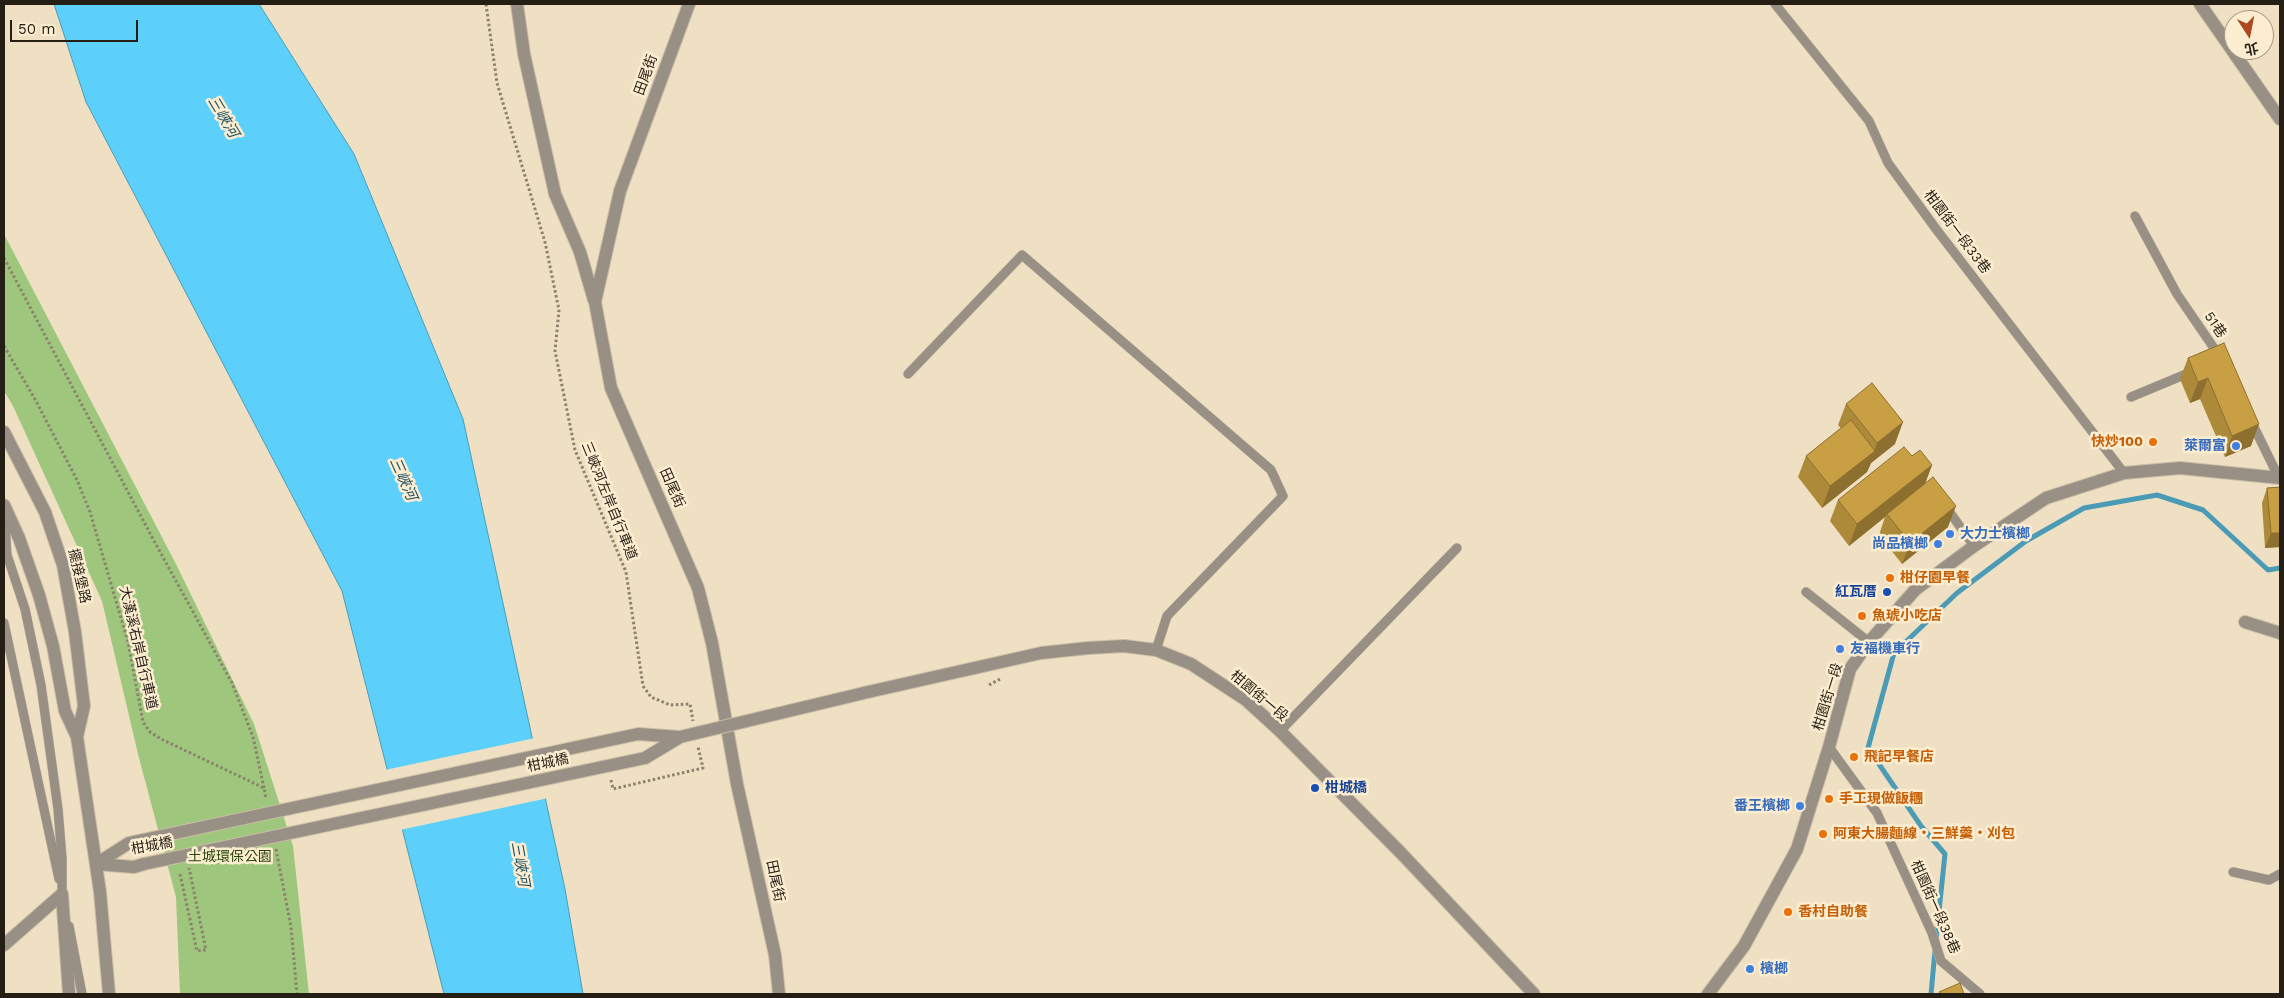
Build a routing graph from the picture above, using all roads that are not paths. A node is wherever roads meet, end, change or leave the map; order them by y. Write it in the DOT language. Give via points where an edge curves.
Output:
graph roads {
  1 [pos="517,4"];
  2 [pos="689,4"];
  3 [pos="1775,4"];
  4 [pos="2200,4"];
  5 [pos="2280,119"];
  6 [pos="2135,216"];
  7 [pos="595,302"];
  8 [pos="2212,363"];
  9 [pos="2203,367"];
  10 [pos="908,374"];
  11 [pos="2131,398"];
  12 [pos="2246,410"];
  13 [pos="4,432"];
  14 [pos="2124,473"];
  15 [pos="2280,478"];
  16 [pos="1940,499"];
  17 [pos="4,505"];
  18 [pos="4,510"];
  19 [pos="1974,546"];
  20 [pos="1457,548"];
  21 [pos="1806,592"];
  22 [pos="2245,622"];
  23 [pos="4,623"];
  24 [pos="2280,633"];
  25 [pos="1869,642"];
  26 [pos="1156,650"];
  27 [pos="868,692"];
  28 [pos="1280,731"];
  29 [pos="77,737"];
  30 [pos="680,737"];
  31 [pos="1829,747"];
  32 [pos="96,864"];
  33 [pos="2233,872"];
  34 [pos="2280,874"];
  35 [pos="62,894"];
  36 [pos="4,945"];
  37 [pos="69,994"];
  38 [pos="82,994"];
  39 [pos="109,994"];
  40 [pos="779,994"];
  41 [pos="1534,994"];
  42 [pos="1708,994"];
  43 [pos="1980,994"];
  1 -- 7 [label="street" via="524,54 555,194 580,252"];
  2 -- 7 [label="street, 田尾街" via="620,191"];
  3 -- 14 [label="lane, 柑園街一段33巷" via="1869,121 1888,163"];
  4 -- 5 [label="street"];
  6 -- 8 [label="lane, 51巷" via="2177,294 2223,364"];
  7 -- 40 [label="street, 田尾街" via="611,388 698,588 775,956"];
  9 -- 11 [label="lane"];
  10 -- 26 [label="lane" via="1022,255 1271,470 1283,496 1167,616"];
  12 -- 15 [label="lane"];
  13 -- 29 [label="street, 擺接堡路" via="45,512 63,565 84,706"];
  14 -- 15 [label="street, 柑園街一段" via="2180,468"];
  14 -- 19 [label="street, 柑園街一段" via="2046,498"];
  16 -- 19 [label="lane"];
  17 -- 29 [label="street, 擺接堡路" via="39,594 65,711"];
  18 -- 35 [label="lane" via="7,555 25,608 40,685 58,809"];
  19 -- 25 [label="street, 柑園街一段" via="1916,590"];
  20 -- 28 [label="lane"];
  21 -- 25 [label="lane"];
  22 -- 24 [label="street"];
  23 -- 35 [label="lane"];
  25 -- 31 [label="street, 柑園街一段" via="1850,668"];
  26 -- 27 [label="street, 柑園街一段" via="1124,646 1041,654"];
  26 -- 28 [label="street, 柑園街一段" via="1191,664 1225,685"];
  27 -- 30 [label="street, 柑城橋, bridge"];
  28 -- 41 [label="street, 柑園街一段"];
  29 -- 32 [label="street, 擺接堡路"];
  30 -- 32 [label="street, 柑城橋, bridge" via="645,758 134,867"];
  30 -- 32 [label="street, 柑城橋, bridge" via="638,734 138,840 129,842"];
  31 -- 42 [label="street, 柑園街一段" via="1797,849 1744,946"];
  31 -- 43 [label="lane, 柑園街一段38巷" via="1877,813 1932,933 1941,960"];
  32 -- 39 [label="street, 擺接堡路"];
  33 -- 34 [label="lane" via="2269,880"];
  35 -- 36 [label="street"];
  35 -- 37 [label="street"];
  35 -- 38 [label="lane"];
}
